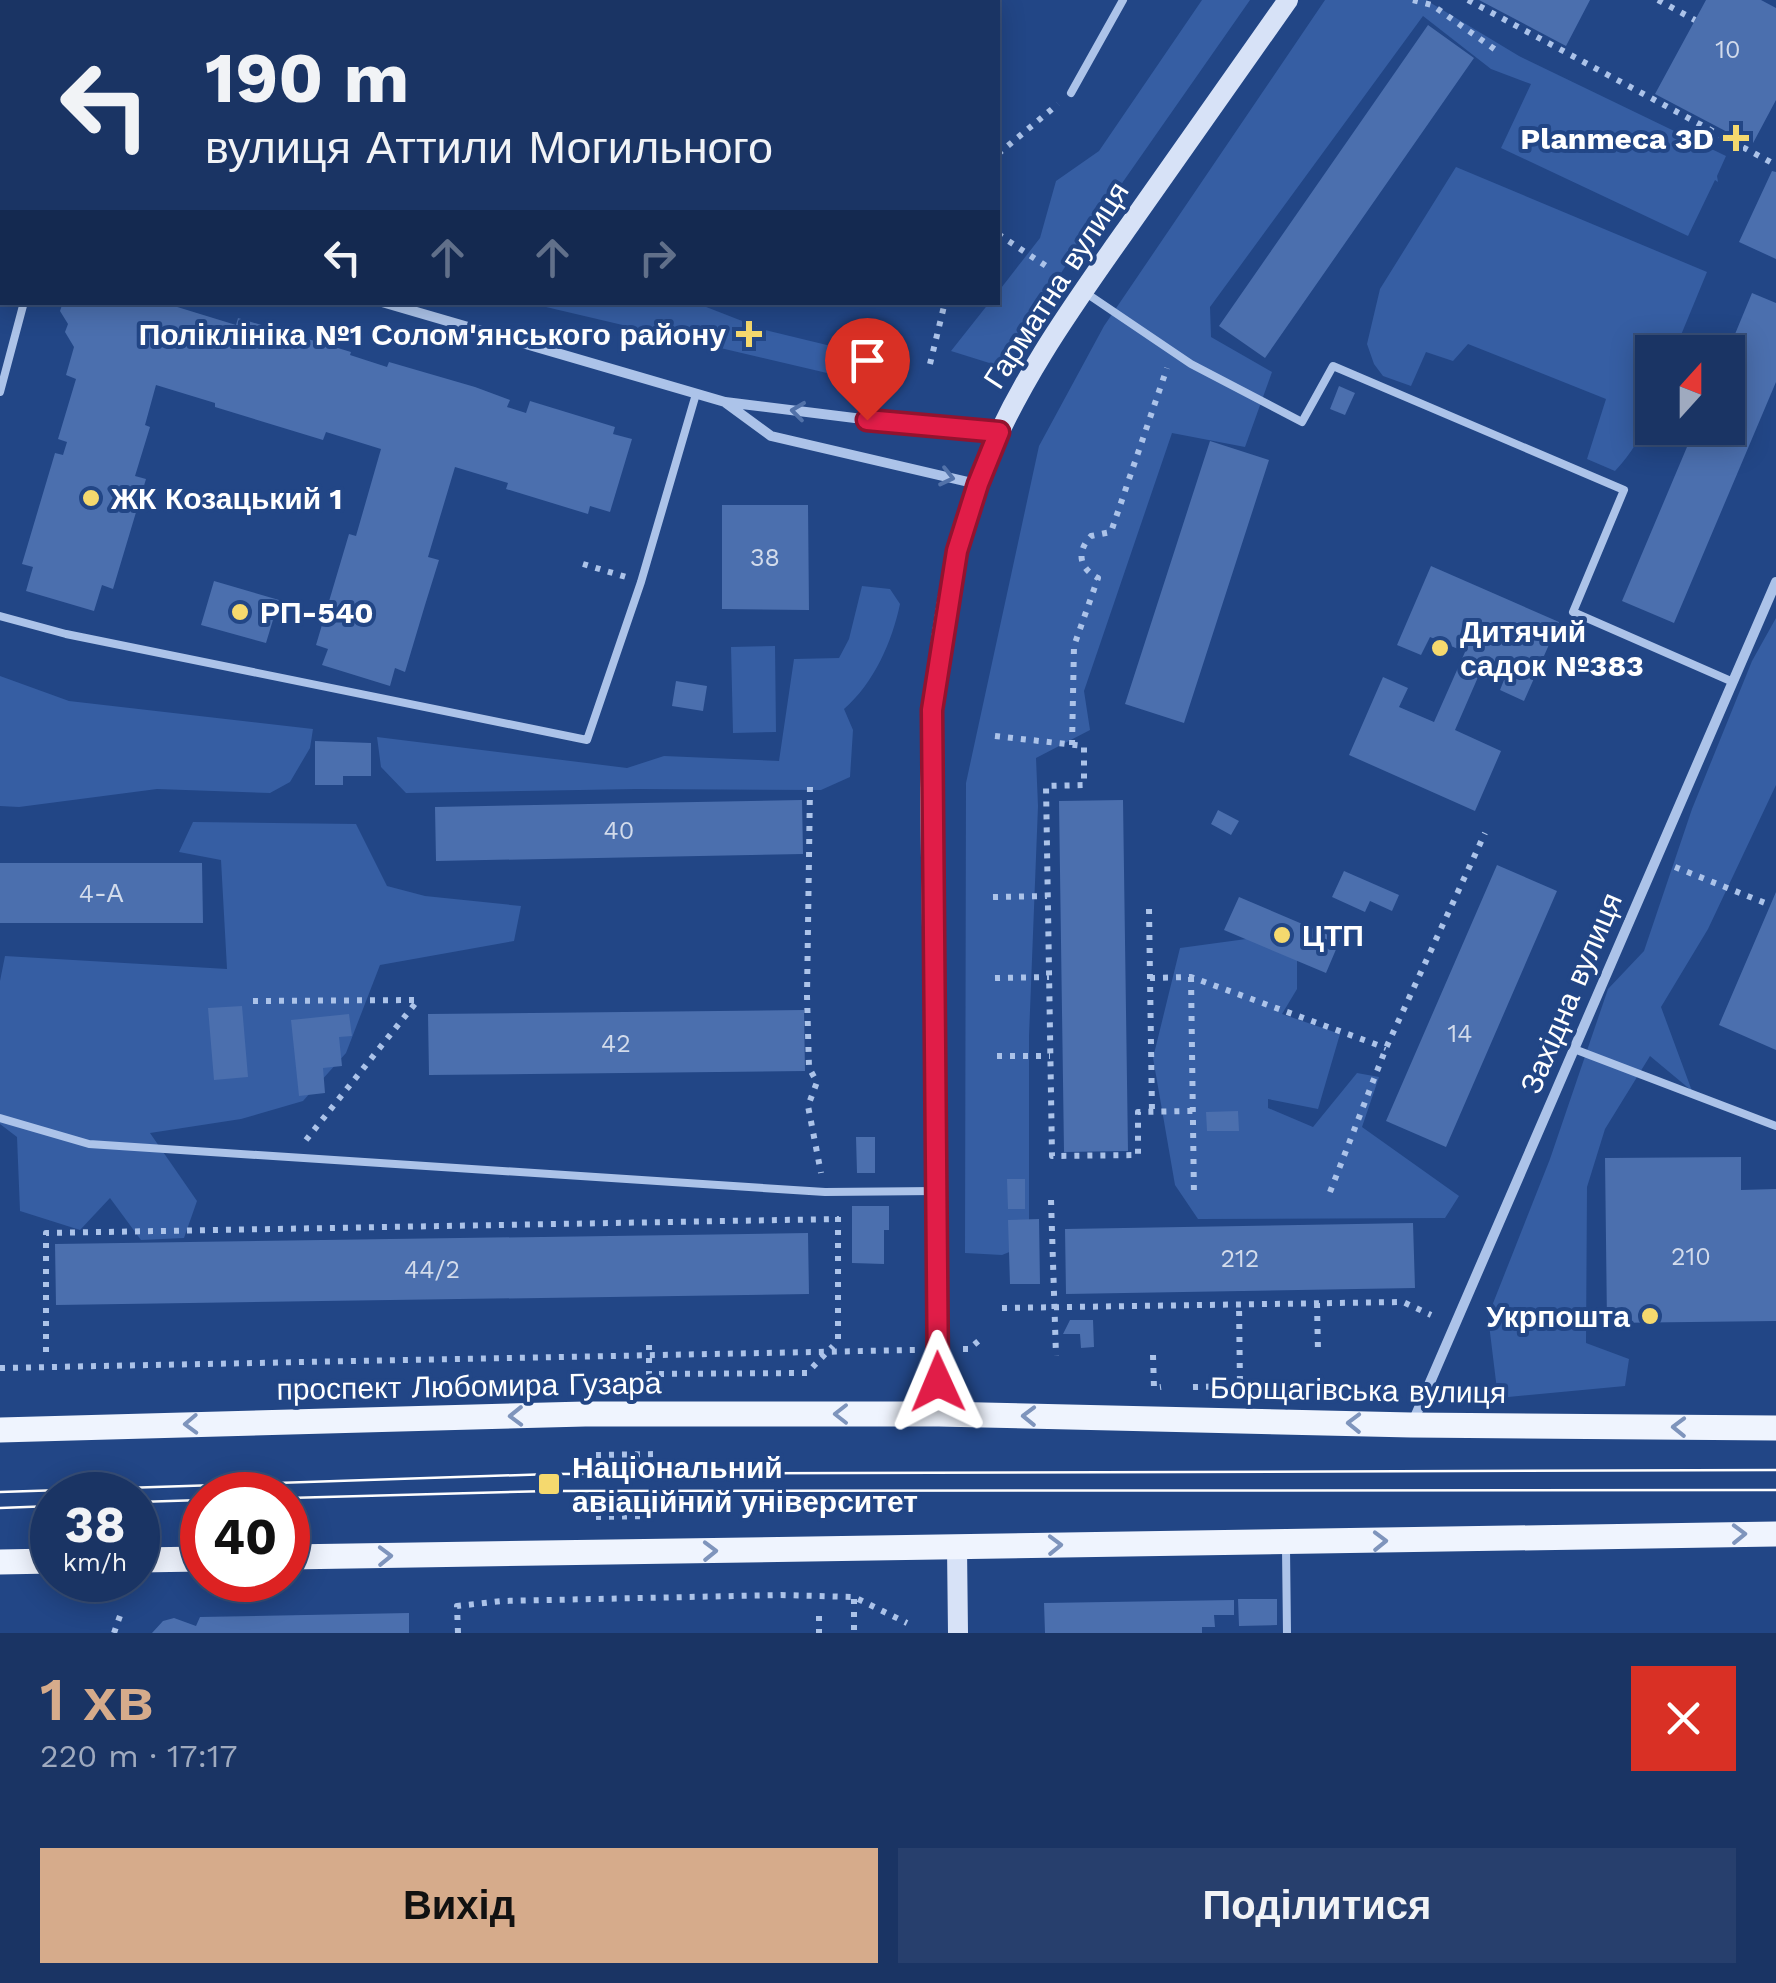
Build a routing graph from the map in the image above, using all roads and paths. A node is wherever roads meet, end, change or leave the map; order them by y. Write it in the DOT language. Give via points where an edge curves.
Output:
graph roads {
  1 [pos="1123,0"];
  2 [pos="1288,0"];
  3 [pos="1413,0"];
  4 [pos="1468,0"];
  5 [pos="1658,0"];
  6 [pos="1433,3"];
  7 [pos="1695,20"];
  8 [pos="1500,53"];
  9 [pos="1071,93"];
  10 [pos="1000,152"];
  11 [pos="1776,165"];
  12 [pos="1000,235"];
  13 [pos="1049,268"];
  14 [pos="1084,291"];
  15 [pos="23,305"];
  16 [pos="392,305"];
  17 [pos="944,305"];
  18 [pos="1173,352"];
  19 [pos="930,364"];
  20 [pos="0,392"];
  21 [pos="696,394"];
  22 [pos="725,402"];
  23 [pos="999,432"];
  24 [pos="978,484"];
  25 [pos="583,564"];
  26 [pos="642,582"];
  27 [pos="1776,582"];
  28 [pos="0,616"];
  29 [pos="1733,682"];
  30 [pos="995,736"];
  31 [pos="1072,745"];
  32 [pos="810,786"];
  33 [pos="1485,833"];
  34 [pos="1675,867"];
  35 [pos="1048,896"];
  36 [pos="993,897"];
  37 [pos="1770,906"];
  38 [pos="1149,909"];
  39 [pos="1049,976"];
  40 [pos="1192,977"];
  41 [pos="995,978"];
  42 [pos="1150,978"];
  43 [pos="253,1001"];
  44 [pos="1386,1048"];
  45 [pos="1574,1048"];
  46 [pos="997,1056"];
  47 [pos="1050,1056"];
  48 [pos="1193,1111"];
  49 [pos="1152,1112"];
  50 [pos="0,1118"];
  51 [pos="1776,1126"];
  52 [pos="293,1157"];
  53 [pos="936,1191"];
  54 [pos="824,1192"];
  55 [pos="1330,1192"];
  56 [pos="1194,1196"];
  57 [pos="1051,1200"];
  58 [pos="839,1219"];
  59 [pos="1317,1303"];
  60 [pos="1238,1304"];
  61 [pos="1002,1308"];
  62 [pos="1055,1308"];
  63 [pos="1431,1315"];
  64 [pos="982,1338"];
  65 [pos="649,1346"];
  66 [pos="938,1349"];
  67 [pos="46,1352"];
  68 [pos="1318,1352"];
  69 [pos="826,1353"];
  70 [pos="648,1355"];
  71 [pos="1153,1355"];
  72 [pos="1056,1356"];
  73 [pos="0,1368"];
  74 [pos="1171,1387"];
  75 [pos="1188,1387"];
  76 [pos="939,1414"];
  77 [pos="1411,1425"];
  78 [pos="1776,1428"];
  79 [pos="0,1430"];
  80 [pos="656,1454"];
  81 [pos="596,1455"];
  82 [pos="657,1516"];
  83 [pos="596,1517"];
  84 [pos="1776,1534"];
  85 [pos="1286,1542"];
  86 [pos="957,1547"];
  87 [pos="310,1557"];
  88 [pos="30,1561"];
  89 [pos="0,1562"];
  90 [pos="854,1598"];
  91 [pos="122,1610"];
  92 [pos="819,1616"];
  93 [pos="907,1624"];
  94 [pos="114,1633"];
  95 [pos="458,1633"];
  96 [pos="819,1633"];
  97 [pos="854,1633"];
  98 [pos="958,1633"];
  99 [pos="1286,1633"];
  1 -- 9 [label="lane"];
  2 -- 14 [label="street, Гарматна вулиця"];
  3 -- 6 [label="path"];
  4 -- 11 [label="path"];
  5 -- 7 [label="path"];
  6 -- 8 [label="path"];
  9 -- 10 [label="path"];
  12 -- 13 [label="path"];
  14 -- 18 [label="lane"];
  14 -- 23 [label="street, Гарматна вулиця"];
  15 -- 20 [label="lane"];
  16 -- 21 [label="street"];
  17 -- 19 [label="path"];
  18 -- 29 [label="lane" via="1302,422 1333,366 1624,490 1573,612"];
  18 -- 31 [label="path" via="1112,532 1091,536 1080,554 1098,578 1074,646"];
  21 -- 22 [label="street"];
  21 -- 26 [label="lane"];
  23 -- 22 [label="street, one-way"];
  22 -- 24 [label="street, one-way" via="770,436"];
  23 -- 24 [label="street, Гарматна вулиця"];
  24 -- 53 [label="street, Гарматна вулиця" via="957,551 932,710"];
  25 -- 26 [label="path"];
  26 -- 28 [label="lane" via="587,740"];
  27 -- 29 [label="street, Західна вулиця"];
  29 -- 45 [label="street, Західна вулиця"];
  30 -- 31 [label="path"];
  31 -- 35 [label="path" via="1084,746 1084,785 1046,786"];
  32 -- 54 [label="path" via="807,1014 809,1068 817,1082 808,1106"];
  33 -- 44 [label="path"];
  34 -- 37 [label="path"];
  35 -- 36 [label="path"];
  35 -- 39 [label="path"];
  38 -- 42 [label="path"];
  39 -- 41 [label="path"];
  39 -- 47 [label="path"];
  40 -- 42 [label="path"];
  40 -- 44 [label="path"];
  40 -- 48 [label="path"];
  42 -- 49 [label="path"];
  43 -- 52 [label="path" via="418,1000"];
  44 -- 55 [label="path"];
  45 -- 51 [label="lane"];
  45 -- 77 [label="street, Західна вулиця"];
  46 -- 47 [label="path"];
  47 -- 49 [label="path" via="1052,1156 1138,1155 1138,1112"];
  48 -- 49 [label="path"];
  48 -- 56 [label="path"];
  50 -- 52 [label="lane" via="89,1144"];
  52 -- 54 [label="lane"];
  53 -- 54 [label="lane"];
  53 -- 66 [label="street, Гарматна вулиця"];
  54 -- 58 [label="path"];
  57 -- 62 [label="path"];
  58 -- 67 [label="path" via="46,1233"];
  58 -- 69 [label="path" via="836,1343"];
  59 -- 60 [label="path"];
  59 -- 63 [label="path" via="1403,1302"];
  59 -- 68 [label="path"];
  60 -- 62 [label="path"];
  60 -- 75 [label="path" via="1240,1386"];
  61 -- 62 [label="path"];
  62 -- 72 [label="path"];
  64 -- 66 [label="path" via="969,1349"];
  65 -- 70 [label="path"];
  66 -- 69 [label="path"];
  66 -- 76 [label="street, Гарматна вулиця"];
  69 -- 70 [label="path"];
  69 -- 70 [label="path" via="807,1372 742,1376 649,1374"];
  70 -- 73 [label="path"];
  71 -- 74 [label="path" via="1154,1388"];
  77 -- 76 [label="main road, Борщагівська вулиця, one-way"];
  76 -- 79 [label="main road, проспект Любомира Гузара, one-way" via="585,1414"];
  78 -- 77 [label="main road, Борщагівська вулиця, one-way"];
  80 -- 81 [label="path"];
  82 -- 83 [label="path"];
  85 -- 84 [label="main road, one-way"];
  86 -- 85 [label="main road, one-way"];
  85 -- 99 [label="lane"];
  87 -- 86 [label="main road, one-way"];
  86 -- 98 [label="street"];
  88 -- 89 [label="main road"];
  90 -- 93 [label="path"];
  90 -- 95 [label="path" via="502,1601 457,1606"];
  90 -- 97 [label="path"];
  91 -- 94 [label="path"];
  92 -- 96 [label="path"];
}
